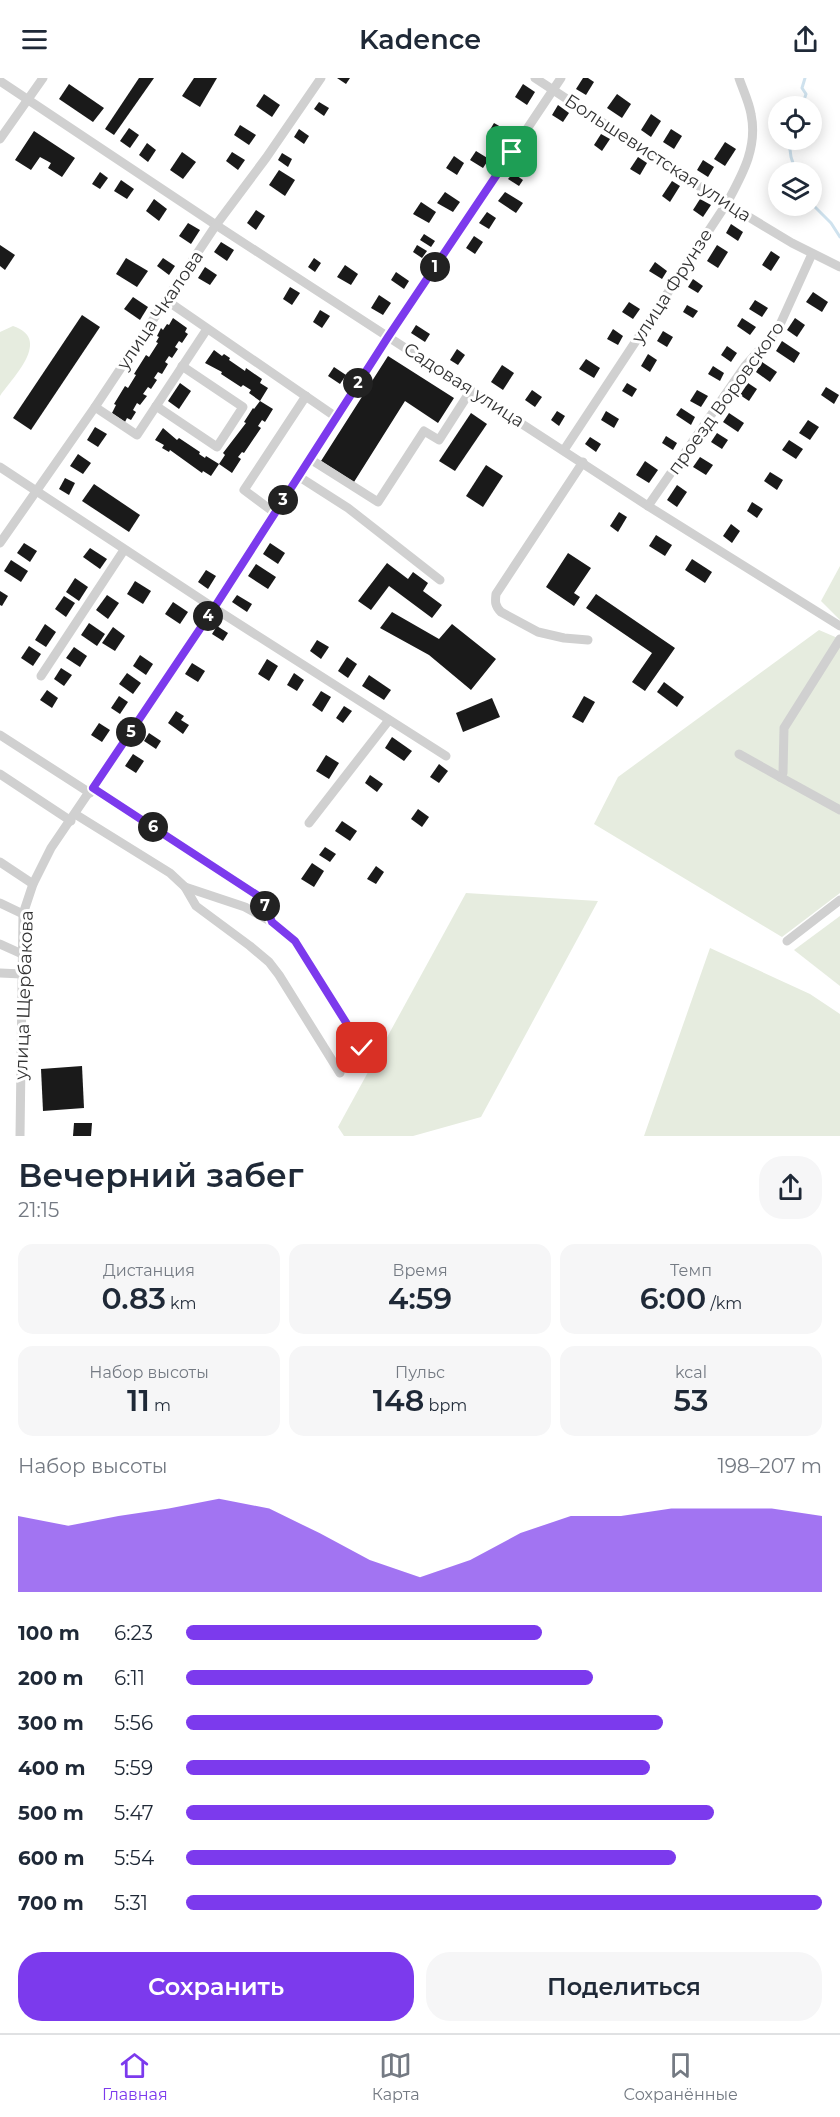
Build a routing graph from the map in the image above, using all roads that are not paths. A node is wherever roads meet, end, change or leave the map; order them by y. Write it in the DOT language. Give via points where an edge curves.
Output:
graph roads {
  1 [pos="43,78"];
  2 [pos="321,78"];
  3 [pos="535,78"];
  4 [pos="561,78"];
  5 [pos="739,78"];
  6 [pos="0,81"];
  7 [pos="554,90"];
  8 [pos="28,99"];
  9 [pos="0,140"];
  10 [pos="727,203"];
  11 [pos="216,225"];
  12 [pos="812,254"];
  13 [pos="840,267"];
  14 [pos="166,300"];
  15 [pos="207,328"];
  16 [pos="388,337"];
  17 [pos="182,366"];
  18 [pos="471,390"];
  19 [pos="306,396"];
  20 [pos="156,406"];
  21 [pos="95,407"];
  22 [pos="336,417"];
  23 [pos="564,450"];
  24 [pos="310,459"];
  25 [pos="583,462"];
  26 [pos="0,467"];
  27 [pos="298,476"];
  28 [pos="36,491"];
  29 [pos="648,506"];
  30 [pos="275,513"];
  31 [pos="0,543"];
  32 [pos="124,550"];
  33 [pos="440,580"];
  34 [pos="214,608"];
  35 [pos="840,626"];
  36 [pos="840,639"];
  37 [pos="588,640"];
  38 [pos="41,676"];
  39 [pos="389,720"];
  40 [pos="0,735"];
  41 [pos="739,754"];
  42 [pos="446,756"];
  43 [pos="0,774"];
  44 [pos="780,777"];
  45 [pos="92,790"];
  46 [pos="840,810"];
  47 [pos="73,818"];
  48 [pos="309,823"];
  49 [pos="0,862"];
  50 [pos="33,884"];
  51 [pos="185,887"];
  52 [pos="840,900"];
  53 [pos="0,903"];
  54 [pos="23,914"];
  55 [pos="272,922"];
  56 [pos="787,941"];
  57 [pos="0,944"];
  58 [pos="22,954"];
  59 [pos="0,973"];
  60 [pos="22,974"];
  61 [pos="362,1048"];
  62 [pos="340,1073"];
  63 [pos="20,1136"];
  1 -- 8 [label="street"];
  2 -- 11 [label="street, улица Чкалова"];
  3 -- 7 [label="street, Большевистская улица"];
  4 -- 7 [label="street, улица Щербакова"];
  5 -- 10 [label="street, улица Фрунзе" via="751,114 753,142 746,167"];
  6 -- 8 [label="street, Садовая улица"];
  7 -- 10 [label="street, Большевистская улица"];
  7 -- 16 [label="street, улица Щербакова"];
  8 -- 9 [label="street"];
  8 -- 11 [label="street, Садовая улица"];
  10 -- 12 [label="street, Большевистская улица"];
  10 -- 23 [label="street, улица Фрунзе"];
  11 -- 14 [label="street, улица Чкалова"];
  11 -- 16 [label="street, Садовая улица"];
  12 -- 13 [label="street, Большевистская улица"];
  12 -- 29 [label="street, проезд Воровского" via="778,328 746,366"];
  14 -- 15 [label="street"];
  14 -- 21 [label="street, улица Чкалова"];
  15 -- 17 [label="street"];
  15 -- 19 [label="street"];
  16 -- 18 [label="street, Садовая улица"];
  16 -- 22 [label="street, улица Щербакова"];
  17 -- 20 [label="street"];
  17 -- 20 [label="street" via="243,407 238,415 217,447"];
  18 -- 23 [label="street, Садовая улица"];
  18 -- 24 [label="street" via="439,440 424,431 378,502"];
  19 -- 22 [label="street"];
  19 -- 30 [label="street" via="244,490"];
  20 -- 21 [label="street" via="137,435"];
  21 -- 28 [label="street, улица Чкалова"];
  22 -- 24 [label="street, улица Щербакова"];
  23 -- 25 [label="street, Садовая улица"];
  24 -- 27 [label="street, улица Щербакова"];
  25 -- 29 [label="street, Садовая улица"];
  25 -- 37 [label="street" via="495,601 501,612 538,632"];
  26 -- 28 [label="street"];
  27 -- 30 [label="street, улица Щербакова"];
  27 -- 33 [label="street" via="348,508"];
  28 -- 31 [label="street, улица Чкалова"];
  28 -- 32 [label="street"];
  29 -- 35 [label="street, Садовая улица"];
  30 -- 34 [label="street, улица Щербакова"];
  32 -- 34 [label="street"];
  32 -- 38 [label="street"];
  34 -- 39 [label="street"];
  34 -- 45 [label="street, улица Щербакова"];
  36 -- 44 [label="street" via="784,728"];
  39 -- 42 [label="street"];
  39 -- 48 [label="street"];
  40 -- 45 [label="street"];
  41 -- 44 [label="street"];
  43 -- 47 [label="street"];
  44 -- 46 [label="street"];
  45 -- 47 [label="street, улица Щербакова"];
  45 -- 55 [label="street" via="263,899"];
  47 -- 50 [label="street, улица Щербакова" via="51,848"];
  47 -- 51 [label="street" via="170,873"];
  49 -- 50 [label="street"];
  50 -- 54 [label="street, улица Щербакова"];
  51 -- 55 [label="street" via="245,907"];
  51 -- 62 [label="street" via="196,906 269,962"];
  52 -- 56 [label="street"];
  53 -- 54 [label="street"];
  54 -- 58 [label="street, улица Щербакова"];
  55 -- 61 [label="street" via="295,941"];
  57 -- 58 [label="street"];
  58 -- 60 [label="street, улица Щербакова"];
  59 -- 60 [label="street"];
  60 -- 63 [label="street, улица Щербакова"];
}
